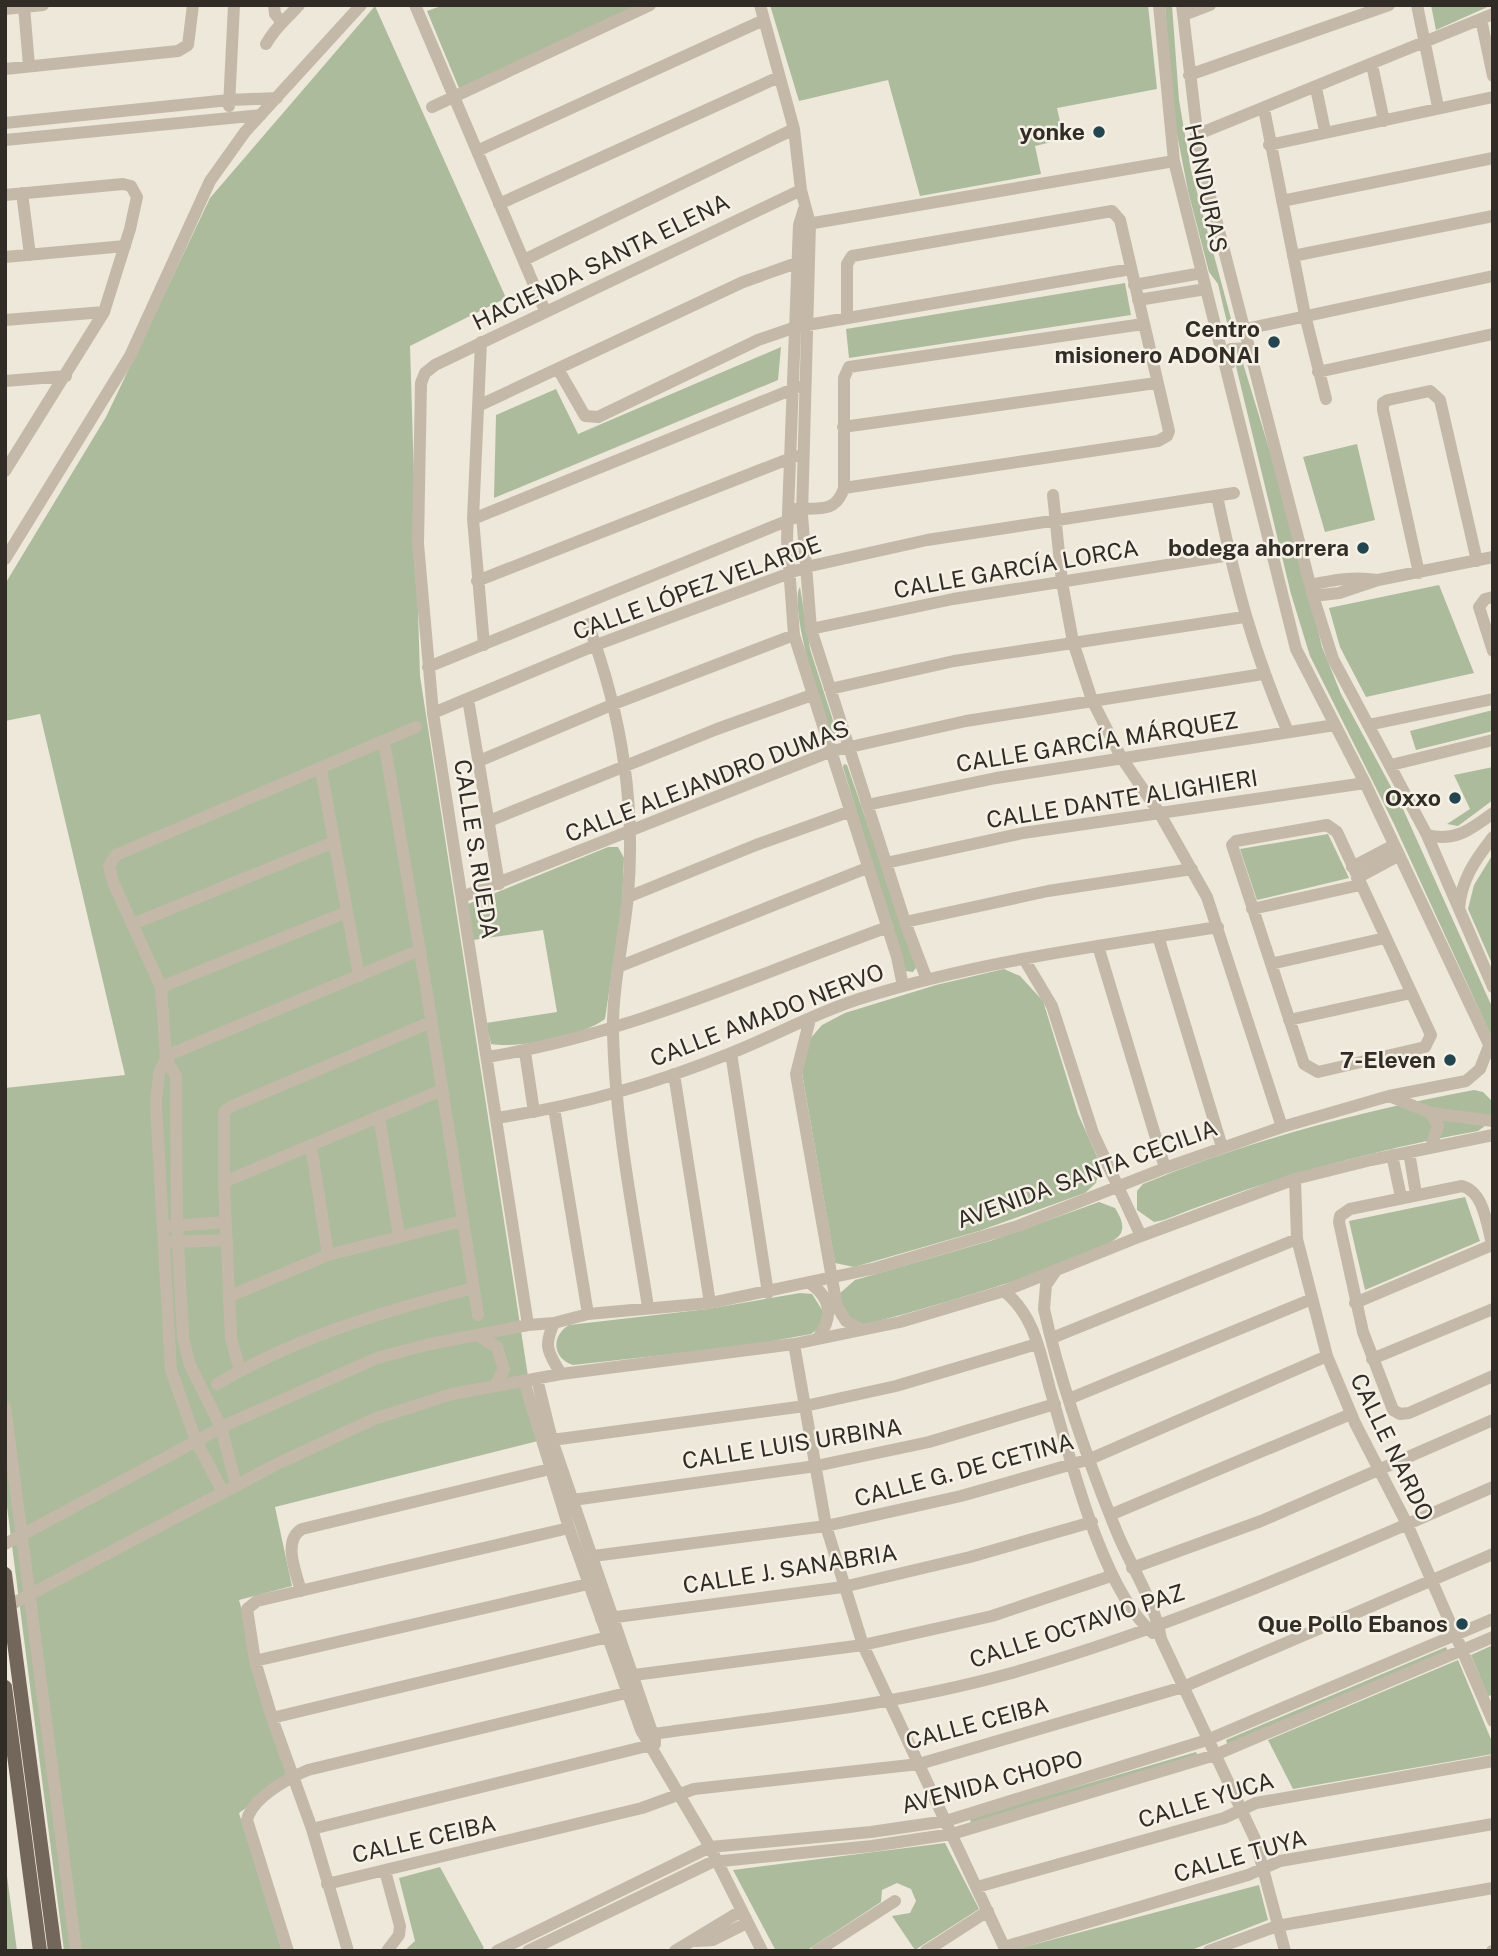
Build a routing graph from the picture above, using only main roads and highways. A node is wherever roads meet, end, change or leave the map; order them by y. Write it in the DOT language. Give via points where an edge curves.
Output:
graph roads {
  1 [pos="5,1574"];
  2 [pos="5,1687"];
  3 [pos="40,1951"];
  4 [pos="55,1951"];
  1 -- 4 [label="main road"];
  2 -- 3 [label="main road"];
}
